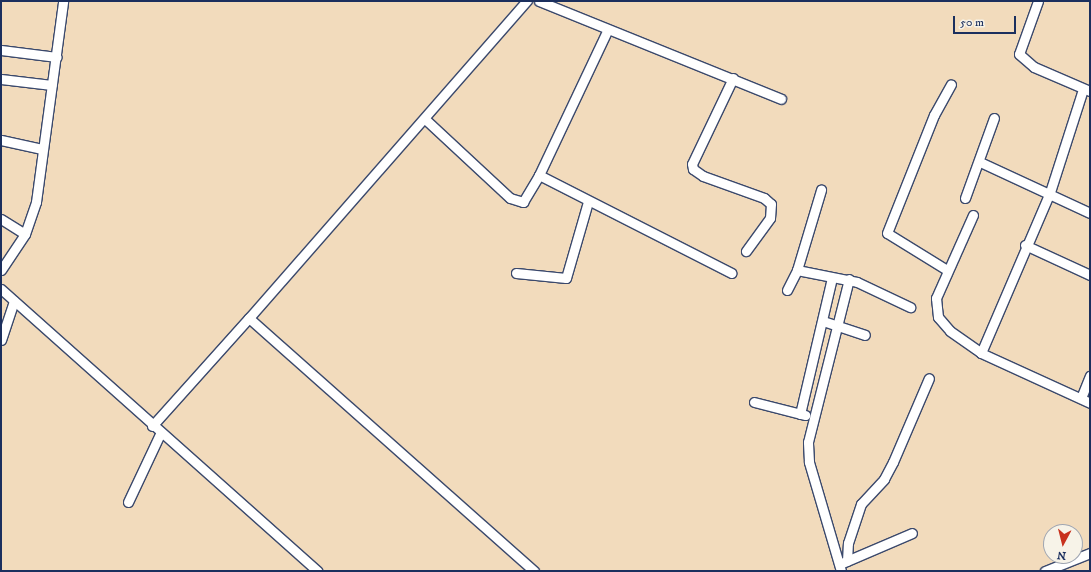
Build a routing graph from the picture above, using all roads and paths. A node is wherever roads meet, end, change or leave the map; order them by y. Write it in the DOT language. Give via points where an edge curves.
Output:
graph roads {
  1 [pos="63,1"];
  2 [pos="527,1"];
  3 [pos="539,1"];
  4 [pos="1038,1"];
  5 [pos="608,29"];
  6 [pos="1,50"];
  7 [pos="57,57"];
  8 [pos="733,78"];
  9 [pos="1,79"];
  10 [pos="951,84"];
  11 [pos="52,85"];
  12 [pos="1086,90"];
  13 [pos="781,99"];
  14 [pos="994,118"];
  15 [pos="425,120"];
  16 [pos="1,140"];
  17 [pos="42,149"];
  18 [pos="980,162"];
  19 [pos="539,176"];
  20 [pos="821,190"];
  21 [pos="1050,192"];
  22 [pos="965,198"];
  23 [pos="588,202"];
  24 [pos="1090,213"];
  25 [pos="973,215"];
  26 [pos="1,219"];
  27 [pos="25,234"];
  28 [pos="1025,245"];
  29 [pos="746,251"];
  30 [pos="1,270"];
  31 [pos="797,270"];
  32 [pos="947,270"];
  33 [pos="516,273"];
  34 [pos="731,273"];
  35 [pos="1090,275"];
  36 [pos="832,278"];
  37 [pos="849,279"];
  38 [pos="1,289"];
  39 [pos="787,290"];
  40 [pos="14,301"];
  41 [pos="910,307"];
  42 [pos="249,318"];
  43 [pos="823,321"];
  44 [pos="837,324"];
  45 [pos="865,335"];
  46 [pos="1,340"];
  47 [pos="981,353"];
  48 [pos="1090,376"];
  49 [pos="929,378"];
  50 [pos="1081,398"];
  51 [pos="754,402"];
  52 [pos="1090,403"];
  53 [pos="800,414"];
  54 [pos="812,416"];
  55 [pos="152,426"];
  56 [pos="160,434"];
  57 [pos="128,502"];
  58 [pos="912,533"];
  59 [pos="1090,552"];
  60 [pos="842,565"];
  61 [pos="317,571"];
  62 [pos="534,571"];
  63 [pos="1045,571"];
  1 -- 7 [label="street"];
  2 -- 15 [label="street"];
  3 -- 5 [label="street"];
  4 -- 12 [label="street" via="1019,54 1034,67"];
  5 -- 8 [label="street"];
  5 -- 19 [label="street"];
  6 -- 7 [label="street"];
  7 -- 11 [label="street"];
  8 -- 13 [label="street"];
  8 -- 29 [label="street" via="692,164 693,169 703,176 764,198 771,204 770,218"];
  9 -- 11 [label="street"];
  10 -- 32 [label="street" via="934,115 887,233"];
  11 -- 17 [label="street"];
  12 -- 21 [label="street"];
  14 -- 18 [label="street"];
  15 -- 19 [label="street" via="516,202 526,199"];
  15 -- 42 [label="street"];
  16 -- 17 [label="street"];
  17 -- 27 [label="street" via="38,195"];
  18 -- 21 [label="street"];
  18 -- 22 [label="street"];
  19 -- 23 [label="street"];
  20 -- 31 [label="street"];
  21 -- 24 [label="street"];
  21 -- 28 [label="street"];
  23 -- 33 [label="street" via="566,278"];
  23 -- 34 [label="street"];
  25 -- 32 [label="street"];
  26 -- 27 [label="street"];
  27 -- 30 [label="street"];
  28 -- 35 [label="street"];
  28 -- 47 [label="street"];
  31 -- 36 [label="street"];
  31 -- 39 [label="street"];
  32 -- 47 [label="street" via="934,308 950,331"];
  36 -- 37 [label="street"];
  36 -- 43 [label="street"];
  37 -- 41 [label="street"];
  37 -- 44 [label="street"];
  38 -- 40 [label="street"];
  40 -- 46 [label="street"];
  40 -- 55 [label="street"];
  42 -- 55 [label="street"];
  42 -- 62 [label="street"];
  43 -- 44 [label="street"];
  43 -- 53 [label="street"];
  44 -- 45 [label="street"];
  44 -- 54 [label="street"];
  47 -- 50 [label="street"];
  48 -- 50 [label="street"];
  49 -- 60 [label="street" via="884,479 861,504"];
  50 -- 52 [label="street"];
  51 -- 53 [label="street"];
  53 -- 54 [label="street"];
  54 -- 60 [label="street" via="809,462"];
  55 -- 56 [label="street"];
  56 -- 57 [label="street"];
  56 -- 61 [label="street"];
  58 -- 60 [label="street"];
  59 -- 63 [label="street"];
}
